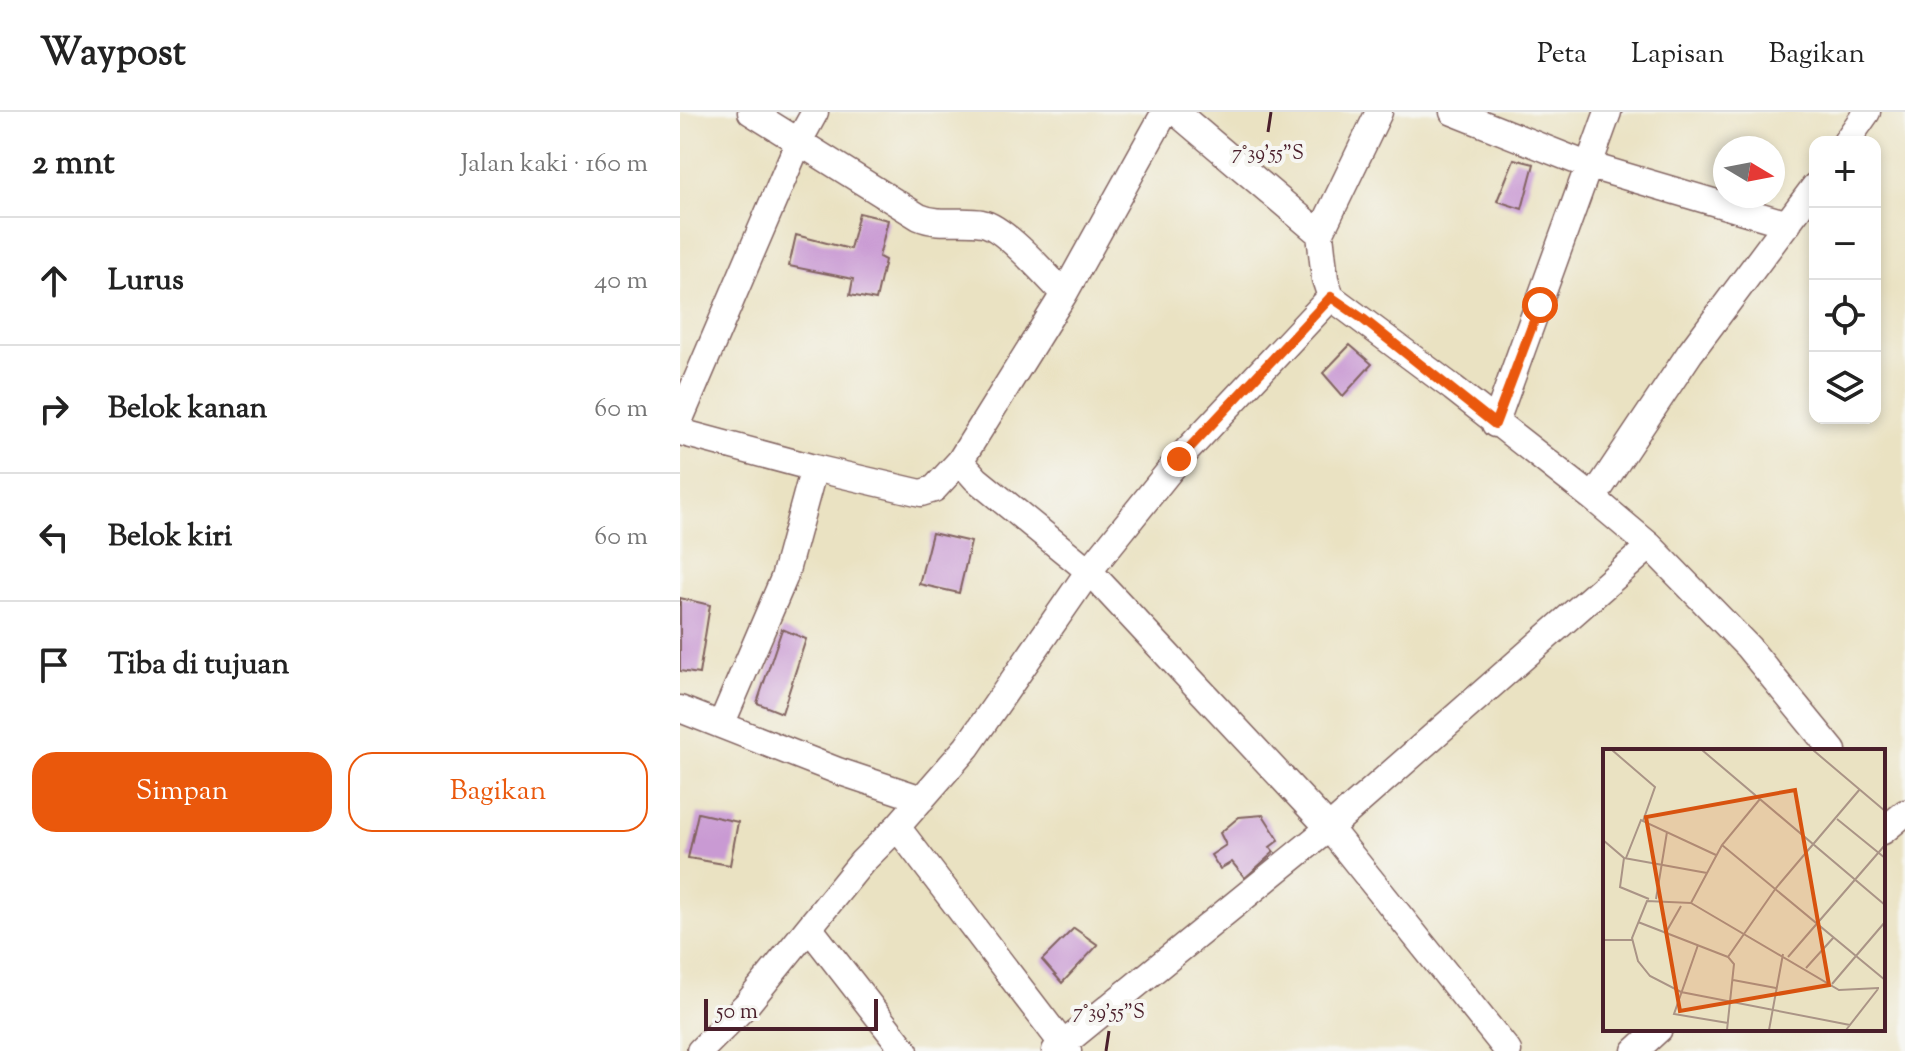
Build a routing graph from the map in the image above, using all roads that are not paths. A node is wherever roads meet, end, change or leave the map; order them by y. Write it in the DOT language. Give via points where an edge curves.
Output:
graph roads {
  1 [pos="751,112"];
  2 [pos="815,112"];
  3 [pos="1165,112"];
  4 [pos="1176,112"];
  5 [pos="1379,112"];
  6 [pos="1453,112"];
  7 [pos="1608,112"];
  8 [pos="1867,112"];
  9 [pos="1850,136"];
  10 [pos="799,141"];
  11 [pos="1587,165"];
  12 [pos="1809,194"];
  13 [pos="1788,224"];
  14 [pos="1320,234"];
  15 [pos="1064,294"];
  16 [pos="1331,297"];
  17 [pos="680,419"];
  18 [pos="1495,424"];
  19 [pos="680,432"];
  20 [pos="960,461"];
  21 [pos="814,468"];
  22 [pos="1593,498"];
  23 [pos="1650,546"];
  24 [pos="1089,571"];
  25 [pos="680,709"];
  26 [pos="721,725"];
  27 [pos="1831,749"];
  28 [pos="922,799"];
  29 [pos="897,827"];
  30 [pos="1329,828"];
  31 [pos="810,929"];
  32 [pos="1657,1031"];
  33 [pos="1062,1049"];
  34 [pos="700,1051"];
  35 [pos="905,1051"];
  36 [pos="1508,1051"];
  37 [pos="1635,1051"];
  1 -- 10 [label="street"];
  2 -- 10 [label="street"];
  3 -- 15 [label="street"];
  4 -- 14 [label="street"];
  5 -- 14 [label="street"];
  6 -- 11 [label="street"];
  7 -- 11 [label="street"];
  8 -- 9 [label="street"];
  10 -- 15 [label="street" via="919,217 988,224"];
  10 -- 17 [label="street"];
  11 -- 13 [label="street"];
  11 -- 18 [label="street"];
  12 -- 13 [label="street"];
  13 -- 22 [label="street" via="1690,353"];
  14 -- 16 [label="street"];
  15 -- 20 [label="street"];
  16 -- 18 [label="street"];
  16 -- 24 [label="street" via="1197,438"];
  18 -- 22 [label="street"];
  19 -- 21 [label="street"];
  20 -- 21 [label="street" via="928,492"];
  20 -- 24 [label="street"];
  21 -- 26 [label="street" via="784,578"];
  22 -- 23 [label="street"];
  23 -- 27 [label="street" via="1748,647"];
  23 -- 30 [label="street"];
  24 -- 28 [label="street" via="967,747"];
  24 -- 30 [label="street"];
  25 -- 26 [label="street"];
  26 -- 28 [label="street"];
  28 -- 29 [label="street"];
  29 -- 31 [label="street"];
  29 -- 33 [label="street"];
  30 -- 33 [label="street"];
  30 -- 36 [label="street"];
  31 -- 34 [label="street"];
  31 -- 35 [label="street"];
  32 -- 37 [label="street"];
}
